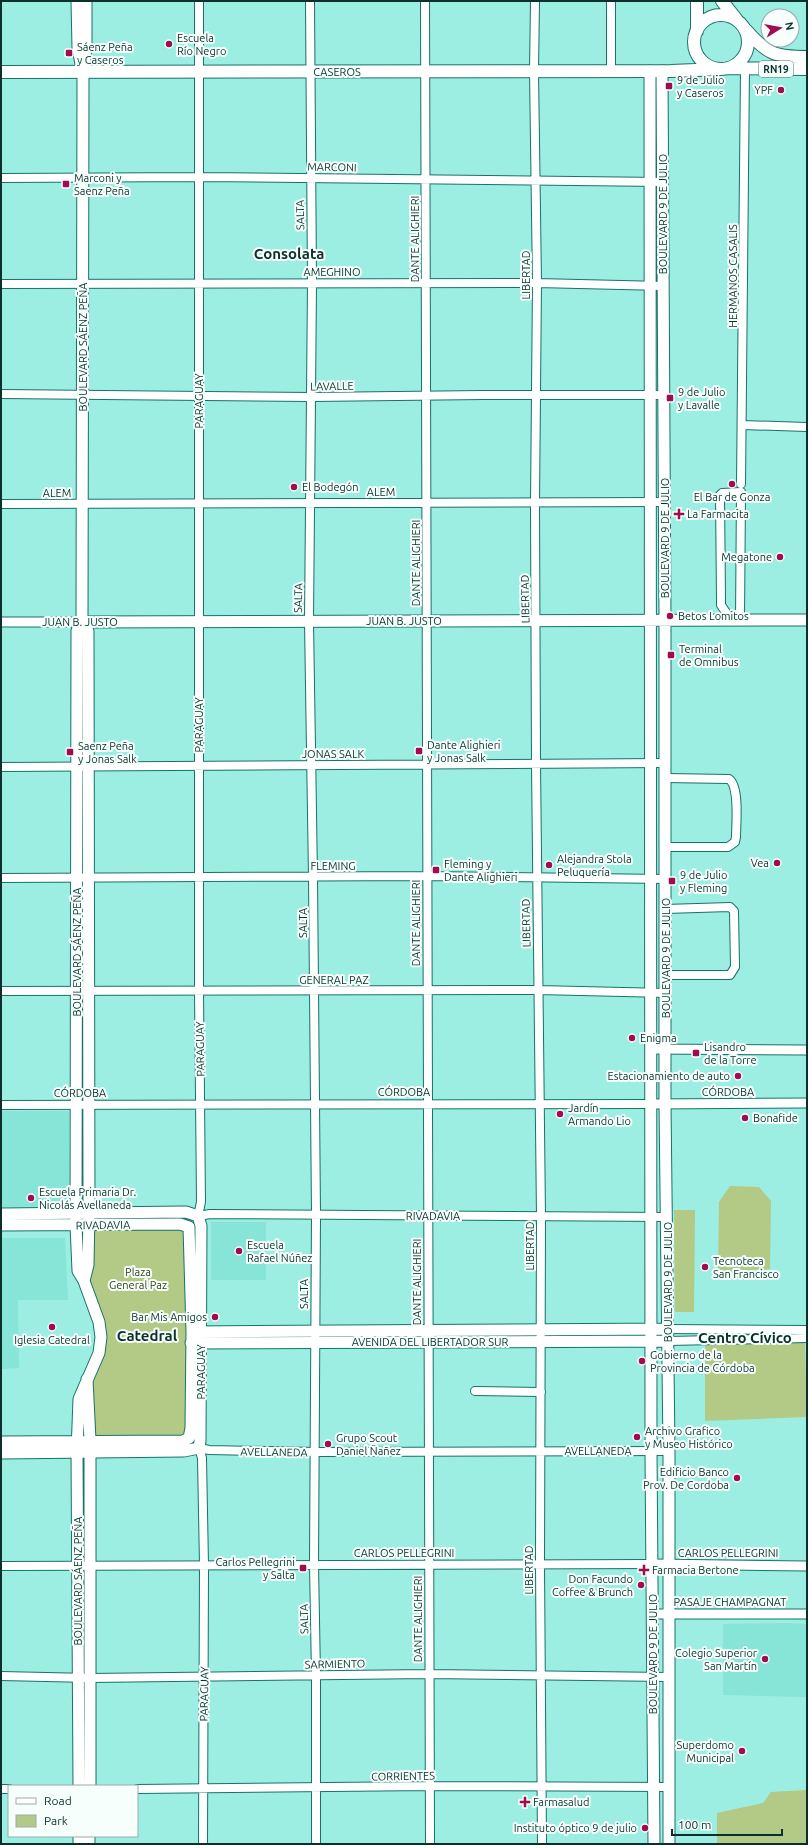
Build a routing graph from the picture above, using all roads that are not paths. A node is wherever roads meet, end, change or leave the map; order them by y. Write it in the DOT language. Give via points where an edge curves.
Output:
graph roads {
  1 [pos="78,1"];
  2 [pos="86,1"];
  3 [pos="199,1"];
  4 [pos="310,1"];
  5 [pos="425,1"];
  6 [pos="535,1"];
  7 [pos="611,1"];
  8 [pos="697,1"];
  9 [pos="722,1"];
  10 [pos="740,24"];
  11 [pos="697,30"];
  12 [pos="696,50"];
  13 [pos="787,57"];
  14 [pos="807,57"];
  15 [pos="807,61"];
  16 [pos="723,68"];
  17 [pos="746,69"];
  18 [pos="794,69"];
  19 [pos="807,69"];
  20 [pos="611,71"];
  21 [pos="662,71"];
  22 [pos="1,72"];
  23 [pos="83,72"];
  24 [pos="200,72"];
  25 [pos="311,72"];
  26 [pos="425,72"];
  27 [pos="534,72"];
  28 [pos="807,73"];
  29 [pos="200,177"];
  30 [pos="1,178"];
  31 [pos="82,178"];
  32 [pos="311,178"];
  33 [pos="426,179"];
  34 [pos="535,180"];
  35 [pos="649,182"];
  36 [pos="663,182"];
  37 [pos="312,283"];
  38 [pos="426,283"];
  39 [pos="537,283"];
  40 [pos="1,284"];
  41 [pos="200,284"];
  42 [pos="83,285"];
  43 [pos="650,286"];
  44 [pos="663,286"];
  45 [pos="1,394"];
  46 [pos="83,394"];
  47 [pos="426,395"];
  48 [pos="536,395"];
  49 [pos="650,395"];
  50 [pos="664,395"];
  51 [pos="199,396"];
  52 [pos="310,397"];
  53 [pos="742,425"];
  54 [pos="807,427"];
  55 [pos="741,488"];
  56 [pos="535,502"];
  57 [pos="650,502"];
  58 [pos="664,502"];
  59 [pos="311,503"];
  60 [pos="426,503"];
  61 [pos="1,504"];
  62 [pos="83,504"];
  63 [pos="199,504"];
  64 [pos="536,620"];
  65 [pos="650,620"];
  66 [pos="666,620"];
  67 [pos="735,620"];
  68 [pos="807,620"];
  69 [pos="199,621"];
  70 [pos="309,621"];
  71 [pos="427,621"];
  72 [pos="1,622"];
  73 [pos="82,622"];
  74 [pos="665,763"];
  75 [pos="536,764"];
  76 [pos="650,764"];
  77 [pos="427,765"];
  78 [pos="200,766"];
  79 [pos="312,766"];
  80 [pos="1,767"];
  81 [pos="82,767"];
  82 [pos="665,778"];
  83 [pos="665,847"];
  84 [pos="427,876"];
  85 [pos="200,877"];
  86 [pos="313,877"];
  87 [pos="536,877"];
  88 [pos="1,878"];
  89 [pos="83,878"];
  90 [pos="651,879"];
  91 [pos="665,879"];
  92 [pos="665,909"];
  93 [pos="666,975"];
  94 [pos="428,990"];
  95 [pos="538,990"];
  96 [pos="1,991"];
  97 [pos="83,991"];
  98 [pos="200,991"];
  99 [pos="314,991"];
  100 [pos="650,992"];
  101 [pos="666,993"];
  102 [pos="651,1049"];
  103 [pos="666,1049"];
  104 [pos="807,1050"];
  105 [pos="807,1103"];
  106 [pos="314,1104"];
  107 [pos="428,1104"];
  108 [pos="540,1104"];
  109 [pos="652,1104"];
  110 [pos="665,1104"];
  111 [pos="1,1105"];
  112 [pos="77,1105"];
  113 [pos="89,1105"];
  114 [pos="201,1105"];
  115 [pos="76,1213"];
  116 [pos="89,1213"];
  117 [pos="1,1214"];
  118 [pos="316,1215"];
  119 [pos="198,1216"];
  120 [pos="428,1216"];
  121 [pos="541,1217"];
  122 [pos="652,1218"];
  123 [pos="667,1218"];
  124 [pos="1,1225"];
  125 [pos="76,1225"];
  126 [pos="88,1225"];
  127 [pos="189,1227"];
  128 [pos="84,1281"];
  129 [pos="541,1329"];
  130 [pos="668,1329"];
  131 [pos="428,1330"];
  132 [pos="652,1330"];
  133 [pos="807,1330"];
  134 [pos="315,1337"];
  135 [pos="196,1338"];
  136 [pos="807,1338"];
  137 [pos="428,1342"];
  138 [pos="541,1342"];
  139 [pos="652,1342"];
  140 [pos="668,1342"];
  141 [pos="87,1378"];
  142 [pos="475,1391"];
  143 [pos="541,1392"];
  144 [pos="189,1438"];
  145 [pos="1,1442"];
  146 [pos="78,1446"];
  147 [pos="89,1446"];
  148 [pos="198,1448"];
  149 [pos="541,1450"];
  150 [pos="430,1451"];
  151 [pos="651,1451"];
  152 [pos="669,1451"];
  153 [pos="315,1452"];
  154 [pos="1,1453"];
  155 [pos="653,1564"];
  156 [pos="204,1565"];
  157 [pos="314,1565"];
  158 [pos="429,1565"];
  159 [pos="540,1565"];
  160 [pos="669,1565"];
  161 [pos="1,1566"];
  162 [pos="78,1566"];
  163 [pos="89,1566"];
  164 [pos="807,1566"];
  165 [pos="653,1614"];
  166 [pos="669,1614"];
  167 [pos="807,1614"];
  168 [pos="429,1674"];
  169 [pos="316,1675"];
  170 [pos="1,1676"];
  171 [pos="204,1676"];
  172 [pos="541,1676"];
  173 [pos="652,1677"];
  174 [pos="668,1677"];
  175 [pos="84,1678"];
  176 [pos="79,1785"];
  177 [pos="90,1785"];
  178 [pos="429,1786"];
  179 [pos="541,1786"];
  180 [pos="654,1787"];
  181 [pos="668,1787"];
  182 [pos="203,1788"];
  183 [pos="316,1788"];
  184 [pos="138,1789"];
  185 [pos="203,1844"];
  186 [pos="316,1844"];
  187 [pos="430,1844"];
  188 [pos="542,1844"];
  189 [pos="654,1844"];
  190 [pos="669,1844"];
  1 -- 23 [label="main road, BOULEVARD SÁENZ PEÑA" via="78,48"];
  2 -- 23 [label="main road, BOULEVARD SÁENZ PEÑA"];
  3 -- 24 [label="street, PARAGUAY"];
  4 -- 25 [label="street, SALTA"];
  5 -- 26 [label="street, DANTE ALIGHIERI"];
  6 -- 27 [label="street, LIBERTAD"];
  7 -- 20 [label="street"];
  8 -- 11 [label="main road"];
  9 -- 10 [label="main road, RN19"];
  10 -- 11 [label="main road, RN19" via="728,16 716,16 704,21"];
  10 -- 13 [label="main road, RN19" via="765,50"];
  10 -- 16 [label="main road, RN19" via="747,37 746,50 737,64"];
  11 -- 12 [label="main road"];
  12 -- 16 [label="main road, RN19" via="705,63"];
  12 -- 21 [label="main road, CASEROS" via="691,62 686,66"];
  13 -- 14 [label="main road, RN19"];
  13 -- 15 [label="main road"];
  16 -- 17 [label="main road, RN19"];
  16 -- 21 [label="main road, CASEROS"];
  17 -- 18 [label="main road, RN19"];
  17 -- 53 [label="street, HERMANOS CASALIS"];
  18 -- 19 [label="main road, RN19"];
  18 -- 28 [label="main road"];
  20 -- 21 [label="main road, CASEROS"];
  20 -- 27 [label="main road, CASEROS"];
  21 -- 35 [label="main road, BOULEVARD 9 DE JULIO"];
  21 -- 36 [label="main road, BOULEVARD 9 DE JULIO"];
  22 -- 23 [label="main road, CASEROS"];
  23 -- 24 [label="main road, CASEROS"];
  23 -- 31 [label="main road, BOULEVARD SÁENZ PEÑA"];
  24 -- 25 [label="main road, CASEROS"];
  24 -- 29 [label="street, PARAGUAY"];
  25 -- 26 [label="main road, CASEROS"];
  25 -- 32 [label="street, SALTA"];
  26 -- 27 [label="main road, CASEROS"];
  26 -- 33 [label="street, DANTE ALIGHIERI"];
  27 -- 34 [label="street, LIBERTAD"];
  29 -- 31 [label="street, MARCONI"];
  29 -- 32 [label="street, MARCONI"];
  29 -- 41 [label="street, PARAGUAY"];
  30 -- 31 [label="street, MARCONI"];
  31 -- 42 [label="main road, BOULEVARD SÁENZ PEÑA"];
  32 -- 33 [label="street, MARCONI"];
  32 -- 37 [label="street, SALTA"];
  33 -- 34 [label="street, MARCONI"];
  33 -- 38 [label="street, DANTE ALIGHIERI"];
  34 -- 35 [label="street, MARCONI"];
  34 -- 39 [label="street, LIBERTAD"];
  35 -- 36 [label="street, MARCONI"];
  35 -- 43 [label="main road, BOULEVARD 9 DE JULIO"];
  36 -- 44 [label="main road, BOULEVARD 9 DE JULIO"];
  37 -- 38 [label="street, AMEGHINO"];
  37 -- 41 [label="street, AMEGHINO"];
  37 -- 52 [label="street, SALTA"];
  38 -- 39 [label="street, AMEGHINO"];
  38 -- 47 [label="street, DANTE ALIGHIERI"];
  39 -- 43 [label="street, AMEGHINO"];
  39 -- 48 [label="street, LIBERTAD"];
  40 -- 42 [label="street, AMEGHINO"];
  41 -- 42 [label="street, AMEGHINO"];
  41 -- 51 [label="street, PARAGUAY"];
  42 -- 46 [label="main road, BOULEVARD SÁENZ PEÑA"];
  43 -- 44 [label="street, AMEGHINO"];
  43 -- 49 [label="main road, BOULEVARD 9 DE JULIO"];
  44 -- 50 [label="main road, BOULEVARD 9 DE JULIO"];
  45 -- 46 [label="street, LAVALLE"];
  46 -- 51 [label="street, LAVALLE"];
  46 -- 62 [label="main road, BOULEVARD SÁENZ PEÑA"];
  47 -- 48 [label="street, LAVALLE"];
  47 -- 52 [label="street, LAVALLE"];
  47 -- 60 [label="street, DANTE ALIGHIERI"];
  48 -- 49 [label="street, LAVALLE"];
  48 -- 56 [label="street, LIBERTAD"];
  49 -- 50 [label="street, LAVALLE"];
  49 -- 57 [label="main road, BOULEVARD 9 DE JULIO"];
  50 -- 58 [label="main road, BOULEVARD 9 DE JULIO"];
  51 -- 52 [label="street, LAVALLE"];
  51 -- 63 [label="street, PARAGUAY"];
  52 -- 59 [label="street, SALTA"];
  53 -- 54 [label="street"];
  53 -- 55 [label="street, HERMANOS CASALIS"];
  55 -- 67 [label="street, HERMANOS CASALIS"];
  55 -- 67 [label="street" via="720,495 721,605"];
  56 -- 57 [label="street, ALEM"];
  56 -- 60 [label="street, ALEM"];
  56 -- 64 [label="street, LIBERTAD"];
  57 -- 58 [label="street, ALEM"];
  57 -- 65 [label="main road, BOULEVARD 9 DE JULIO"];
  58 -- 66 [label="main road, BOULEVARD 9 DE JULIO"];
  59 -- 60 [label="street, ALEM"];
  59 -- 63 [label="street, ALEM"];
  59 -- 70 [label="street, SALTA"];
  60 -- 71 [label="street, DANTE ALIGHIERI"];
  61 -- 62 [label="street, ALEM"];
  62 -- 63 [label="street, ALEM"];
  62 -- 73 [label="main road, BOULEVARD SÁENZ PEÑA"];
  63 -- 69 [label="street, PARAGUAY"];
  64 -- 65 [label="main road, JUAN B. JUSTO"];
  64 -- 71 [label="main road, JUAN B. JUSTO"];
  64 -- 75 [label="street, LIBERTAD"];
  65 -- 66 [label="main road, JUAN B. JUSTO"];
  65 -- 76 [label="main road, BOULEVARD 9 DE JULIO"];
  66 -- 67 [label="main road, JUAN B. JUSTO"];
  66 -- 74 [label="main road, BOULEVARD 9 DE JULIO"];
  67 -- 68 [label="main road, JUAN B. JUSTO"];
  69 -- 70 [label="main road, JUAN B. JUSTO"];
  69 -- 73 [label="main road, JUAN B. JUSTO"];
  69 -- 78 [label="street, PARAGUAY"];
  70 -- 71 [label="main road, JUAN B. JUSTO"];
  70 -- 79 [label="street, SALTA"];
  71 -- 77 [label="street, DANTE ALIGHIERI"];
  72 -- 73 [label="street, JUAN B. JUSTO"];
  73 -- 81 [label="main road, BOULEVARD SÁENZ PEÑA" via="77,631"];
  74 -- 76 [label="street, JONAS SALK"];
  74 -- 82 [label="main road, BOULEVARD 9 DE JULIO"];
  75 -- 76 [label="street, JONAS SALK"];
  75 -- 77 [label="street, JONAS SALK"];
  75 -- 87 [label="street, LIBERTAD"];
  76 -- 90 [label="main road, BOULEVARD 9 DE JULIO"];
  77 -- 79 [label="street, JONAS SALK"];
  77 -- 84 [label="street, DANTE ALIGHIERI"];
  78 -- 79 [label="street, JONAS SALK"];
  78 -- 81 [label="street, JONAS SALK"];
  78 -- 85 [label="street, PARAGUAY"];
  79 -- 86 [label="street, SALTA"];
  80 -- 81 [label="street, JONAS SALK"];
  81 -- 89 [label="main road, BOULEVARD SÁENZ PEÑA"];
  82 -- 83 [label="main road, BOULEVARD 9 DE JULIO"];
  82 -- 83 [label="street" via="729,779 736,791 735,842 728,847"];
  83 -- 91 [label="main road, BOULEVARD 9 DE JULIO"];
  84 -- 86 [label="street, FLEMING"];
  84 -- 87 [label="street, FLEMING"];
  84 -- 94 [label="street, DANTE ALIGHIERI"];
  85 -- 86 [label="street, FLEMING"];
  85 -- 89 [label="street, FLEMING"];
  85 -- 98 [label="street, PARAGUAY"];
  86 -- 99 [label="street, SALTA"];
  87 -- 90 [label="street, FLEMING"];
  87 -- 95 [label="street, LIBERTAD"];
  88 -- 89 [label="street, FLEMING"];
  89 -- 97 [label="main road, BOULEVARD SÁENZ PEÑA"];
  90 -- 91 [label="street, FLEMING"];
  90 -- 100 [label="main road, BOULEVARD 9 DE JULIO"];
  91 -- 92 [label="main road, BOULEVARD 9 DE JULIO"];
  92 -- 93 [label="main road, BOULEVARD 9 DE JULIO"];
  92 -- 93 [label="street" via="730,907 734,911 735,967 730,975"];
  93 -- 101 [label="main road, BOULEVARD 9 DE JULIO"];
  94 -- 95 [label="street, GENERAL PAZ"];
  94 -- 99 [label="street, GENERAL PAZ"];
  94 -- 107 [label="street, DANTE ALIGHIERI"];
  95 -- 100 [label="street, GENERAL PAZ"];
  95 -- 108 [label="street, LIBERTAD"];
  96 -- 97 [label="street, GENERAL PAZ"];
  97 -- 98 [label="street, GENERAL PAZ"];
  97 -- 112 [label="main road, BOULEVARD SÁENZ PEÑA"];
  97 -- 113 [label="main road, BOULEVARD SÁENZ PEÑA"];
  98 -- 99 [label="street, GENERAL PAZ"];
  98 -- 114 [label="street, PARAGUAY"];
  99 -- 106 [label="street, SALTA"];
  100 -- 101 [label="street, GENERAL PAZ"];
  100 -- 102 [label="main road, BOULEVARD 9 DE JULIO"];
  101 -- 103 [label="main road, BOULEVARD 9 DE JULIO"];
  102 -- 103 [label="street"];
  102 -- 109 [label="main road, BOULEVARD 9 DE JULIO"];
  103 -- 104 [label="street"];
  103 -- 110 [label="main road, BOULEVARD 9 DE JULIO"];
  105 -- 110 [label="street, CÓRDOBA"];
  106 -- 107 [label="street, CÓRDOBA"];
  106 -- 114 [label="street, CÓRDOBA"];
  106 -- 118 [label="street, SALTA"];
  107 -- 108 [label="street, CÓRDOBA"];
  107 -- 120 [label="street, DANTE ALIGHIERI"];
  108 -- 109 [label="street, CÓRDOBA"];
  108 -- 121 [label="street, LIBERTAD"];
  109 -- 110 [label="street, CÓRDOBA"];
  109 -- 122 [label="main road, BOULEVARD 9 DE JULIO"];
  110 -- 123 [label="main road, BOULEVARD 9 DE JULIO"];
  111 -- 112 [label="street, CÓRDOBA"];
  112 -- 113 [label="street, CÓRDOBA"];
  112 -- 115 [label="main road, BOULEVARD SÁENZ PEÑA"];
  113 -- 114 [label="street, CÓRDOBA"];
  113 -- 116 [label="main road, BOULEVARD SÁENZ PEÑA"];
  114 -- 119 [label="street, PARAGUAY" via="201,1202"];
  115 -- 116 [label="main road, RIVADAVIA"];
  115 -- 117 [label="main road, RIVADAVIA"];
  115 -- 125 [label="main road, BOULEVARD SÁENZ PEÑA"];
  116 -- 119 [label="main road, RIVADAVIA" via="186,1212"];
  116 -- 126 [label="main road, BOULEVARD SÁENZ PEÑA"];
  118 -- 119 [label="street, RIVADAVIA"];
  118 -- 120 [label="street, RIVADAVIA"];
  118 -- 134 [label="street, SALTA"];
  119 -- 127 [label="main road"];
  119 -- 135 [label="main road, PARAGUAY" via="201,1226"];
  120 -- 121 [label="street, RIVADAVIA"];
  120 -- 131 [label="street, DANTE ALIGHIERI"];
  121 -- 122 [label="street, RIVADAVIA"];
  121 -- 129 [label="street, LIBERTAD"];
  122 -- 123 [label="street, RIVADAVIA"];
  122 -- 132 [label="main road, BOULEVARD 9 DE JULIO"];
  123 -- 130 [label="main road, BOULEVARD 9 DE JULIO"];
  124 -- 125 [label="main road, RIVADAVIA"];
  125 -- 126 [label="main road, RIVADAVIA"];
  125 -- 128 [label="main road, BOULEVARD SÁENZ PEÑA" via="78,1271"];
  126 -- 127 [label="main road, RIVADAVIA" via="180,1224"];
  126 -- 128 [label="main road, BOULEVARD SÁENZ PEÑA" via="88,1265"];
  127 -- 135 [label="main road, PARAGUAY"];
  128 -- 141 [label="main road, BOULEVARD SÁENZ PEÑA" via="99,1322 101,1337 99,1353"];
  129 -- 131 [label="main road, AVENIDA DEL LIBERTADOR SUR"];
  129 -- 132 [label="main road, AVENIDA DEL LIBERTADOR SUR"];
  129 -- 138 [label="street, LIBERTAD"];
  130 -- 132 [label="main road, AVENIDA DEL LIBERTADOR SUR"];
  130 -- 133 [label="street"];
  130 -- 140 [label="main road, BOULEVARD 9 DE JULIO"];
  131 -- 134 [label="main road, AVENIDA DEL LIBERTADOR SUR"];
  131 -- 137 [label="street, DANTE ALIGHIERI"];
  132 -- 139 [label="main road, BOULEVARD 9 DE JULIO"];
  134 -- 135 [label="main road, AVENIDA DEL LIBERTADOR SUR"];
  134 -- 137 [label="main road, AVENIDA DEL LIBERTADOR SUR"];
  134 -- 153 [label="street, SALTA"];
  135 -- 144 [label="main road, PARAGUAY"];
  135 -- 148 [label="main road, PARAGUAY" via="200,1441"];
  136 -- 140 [label="street"];
  137 -- 138 [label="main road, AVENIDA DEL LIBERTADOR SUR"];
  137 -- 150 [label="street, DANTE ALIGHIERI"];
  138 -- 139 [label="main road, AVENIDA DEL LIBERTADOR SUR"];
  138 -- 143 [label="street, LIBERTAD"];
  139 -- 140 [label="main road, AVENIDA DEL LIBERTADOR SUR"];
  139 -- 151 [label="main road, BOULEVARD 9 DE JULIO"];
  140 -- 152 [label="main road, BOULEVARD 9 DE JULIO"];
  141 -- 146 [label="main road, BOULEVARD SÁENZ PEÑA" via="79,1398"];
  141 -- 147 [label="main road, BOULEVARD SÁENZ PEÑA"];
  142 -- 143 [label="street"];
  143 -- 149 [label="street, LIBERTAD"];
  144 -- 147 [label="main road, AVELLANEDA" via="183,1441"];
  144 -- 148 [label="main road, PARAGUAY"];
  145 -- 146 [label="main road, AVELLANEDA"];
  146 -- 147 [label="main road, AVELLANEDA"];
  146 -- 154 [label="main road, AVELLANEDA"];
  146 -- 162 [label="main road, BOULEVARD SÁENZ PEÑA"];
  147 -- 148 [label="main road, AVELLANEDA" via="184,1451"];
  147 -- 163 [label="main road, BOULEVARD SÁENZ PEÑA"];
  148 -- 153 [label="street, AVELLANEDA"];
  148 -- 156 [label="street, PARAGUAY" via="202,1458"];
  149 -- 150 [label="street, AVELLANEDA"];
  149 -- 151 [label="street, AVELLANEDA"];
  149 -- 159 [label="street, LIBERTAD"];
  150 -- 153 [label="street, AVELLANEDA"];
  150 -- 158 [label="street, DANTE ALIGHIERI"];
  151 -- 152 [label="street, AVELLANEDA"];
  151 -- 155 [label="main road, BOULEVARD 9 DE JULIO"];
  152 -- 160 [label="main road, BOULEVARD 9 DE JULIO"];
  153 -- 157 [label="street, SALTA"];
  155 -- 159 [label="street, CARLOS PELLEGRINI"];
  155 -- 160 [label="street, CARLOS PELLEGRINI"];
  155 -- 165 [label="main road, BOULEVARD 9 DE JULIO"];
  156 -- 157 [label="street, CARLOS PELLEGRINI"];
  156 -- 163 [label="street, CARLOS PELLEGRINI"];
  156 -- 171 [label="street, PARAGUAY"];
  157 -- 158 [label="street, CARLOS PELLEGRINI"];
  157 -- 169 [label="street, SALTA"];
  158 -- 159 [label="street, CARLOS PELLEGRINI"];
  158 -- 168 [label="street, DANTE ALIGHIERI"];
  159 -- 172 [label="street, LIBERTAD"];
  160 -- 164 [label="street, CARLOS PELLEGRINI"];
  160 -- 166 [label="main road, BOULEVARD 9 DE JULIO"];
  161 -- 162 [label="street, CARLOS PELLEGRINI"];
  162 -- 163 [label="street, CARLOS PELLEGRINI"];
  162 -- 175 [label="main road, BOULEVARD SÁENZ PEÑA"];
  163 -- 175 [label="main road, BOULEVARD SÁENZ PEÑA"];
  165 -- 166 [label="street, PASAJE CHAMPAGNAT"];
  165 -- 173 [label="main road, BOULEVARD 9 DE JULIO"];
  166 -- 167 [label="street, PASAJE CHAMPAGNAT"];
  166 -- 174 [label="main road, BOULEVARD 9 DE JULIO"];
  168 -- 169 [label="street, SARMIENTO"];
  168 -- 172 [label="street, SARMIENTO"];
  168 -- 178 [label="street, DANTE ALIGHIERI"];
  169 -- 171 [label="street, SARMIENTO"];
  169 -- 183 [label="street, SALTA"];
  170 -- 175 [label="street, SARMIENTO"];
  171 -- 175 [label="street, SARMIENTO"];
  171 -- 182 [label="street, PARAGUAY"];
  172 -- 173 [label="street, SARMIENTO"];
  172 -- 179 [label="street, LIBERTAD"];
  173 -- 174 [label="street, SARMIENTO"];
  173 -- 180 [label="main road, BOULEVARD 9 DE JULIO"];
  174 -- 181 [label="main road, BOULEVARD 9 DE JULIO"];
  175 -- 176 [label="main road, BOULEVARD SÁENZ PEÑA"];
  175 -- 177 [label="main road, BOULEVARD SÁENZ PEÑA"];
  178 -- 179 [label="street, CORRIENTES"];
  178 -- 183 [label="street, CORRIENTES"];
  178 -- 187 [label="street, DANTE ALIGHIERI"];
  179 -- 180 [label="street, CORRIENTES"];
  179 -- 188 [label="street, LIBERTAD"];
  180 -- 181 [label="street, CORRIENTES"];
  180 -- 189 [label="main road, BOULEVARD 9 DE JULIO"];
  181 -- 190 [label="main road, BOULEVARD 9 DE JULIO"];
  182 -- 183 [label="street, CORRIENTES"];
  182 -- 184 [label="street, CORRIENTES"];
  182 -- 185 [label="street, PARAGUAY"];
  183 -- 186 [label="street, SALTA"];
}
